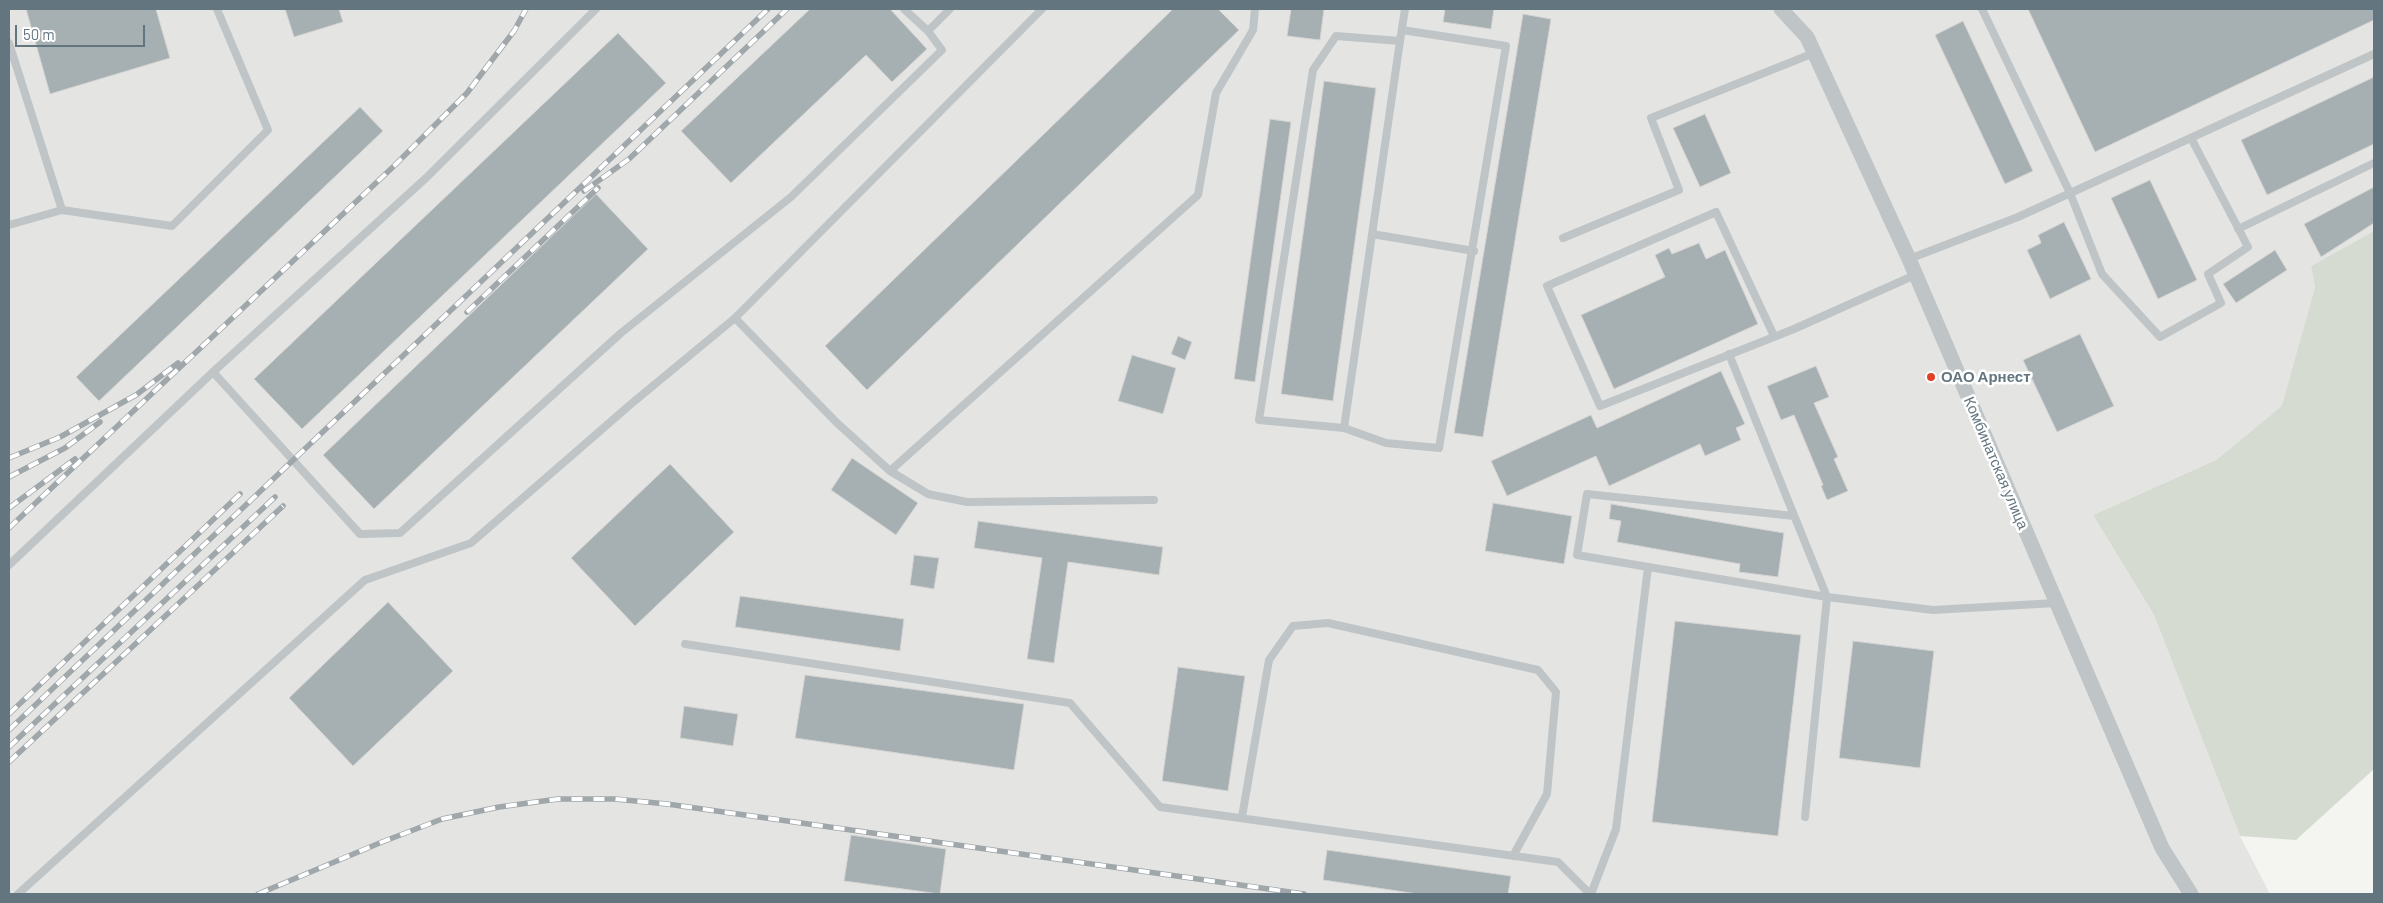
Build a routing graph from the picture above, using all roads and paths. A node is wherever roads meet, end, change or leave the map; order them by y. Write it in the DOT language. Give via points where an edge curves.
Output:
graph roads {
  1 [pos="218,9"];
  2 [pos="596,9"];
  3 [pos="904,9"];
  4 [pos="950,9"];
  5 [pos="1042,9"];
  6 [pos="1255,9"];
  7 [pos="1405,9"];
  8 [pos="1781,9"];
  9 [pos="1982,9"];
  10 [pos="1402,30"];
  11 [pos="928,31"];
  12 [pos="1400,41"];
  13 [pos="9,47"];
  14 [pos="1814,53"];
  15 [pos="2374,54"];
  16 [pos="2191,138"];
  17 [pos="2374,163"];
  18 [pos="2070,193"];
  19 [pos="62,210"];
  20 [pos="9,225"];
  21 [pos="2238,229"];
  22 [pos="1372,234"];
  23 [pos="1563,238"];
  24 [pos="1474,251"];
  25 [pos="1909,260"];
  26 [pos="1916,275"];
  27 [pos="735,318"];
  28 [pos="1774,336"];
  29 [pos="1729,354"];
  30 [pos="213,372"];
  31 [pos="1344,428"];
  32 [pos="890,471"];
  33 [pos="1154,500"];
  34 [pos="1794,516"];
  35 [pos="9,565"];
  36 [pos="1648,567"];
  37 [pos="1827,597"];
  38 [pos="2056,603"];
  39 [pos="685,644"];
  40 [pos="1805,817"];
  41 [pos="1242,818"];
  42 [pos="1513,856"];
  43 [pos="18,894"];
  44 [pos="1591,894"];
  45 [pos="2191,894"];
  1 -- 19 [label="lane" via="268,130 172,226"];
  2 -- 30 [label="lane" via="426,178"];
  3 -- 11 [label="lane"];
  4 -- 11 [label="lane"];
  5 -- 27 [label="lane"];
  6 -- 32 [label="lane" via="1253,30 1216,93 1198,195"];
  7 -- 10 [label="lane"];
  8 -- 14 [label="street, Комбинатская улица" via="1807,37"];
  9 -- 18 [label="lane"];
  10 -- 12 [label="lane"];
  10 -- 24 [label="lane" via="1506,46"];
  11 -- 30 [label="lane" via="942,50 799,190 621,333 400,533 360,534"];
  12 -- 22 [label="lane"];
  12 -- 31 [label="lane" via="1336,36 1313,70 1259,420"];
  13 -- 19 [label="lane"];
  14 -- 23 [label="lane" via="1651,118 1679,190"];
  14 -- 25 [label="street, Комбинатская улица"];
  15 -- 16 [label="lane"];
  16 -- 18 [label="lane"];
  16 -- 21 [label="lane"];
  17 -- 21 [label="lane"];
  18 -- 21 [label="lane" via="2102,274 2160,337 2221,303 2208,274 2248,248"];
  18 -- 25 [label="lane"];
  19 -- 20 [label="lane"];
  22 -- 24 [label="lane"];
  22 -- 31 [label="lane"];
  24 -- 31 [label="lane" via="1439,448 1386,444"];
  25 -- 26 [label="street, Комбинатская улица"];
  26 -- 28 [label="lane"];
  26 -- 38 [label="street, Комбинатская улица"];
  27 -- 32 [label="lane" via="836,422"];
  27 -- 43 [label="lane" via="471,543 365,580"];
  28 -- 29 [label="lane"];
  28 -- 29 [label="lane" via="1716,212 1547,286 1600,406"];
  29 -- 34 [label="lane"];
  30 -- 35 [label="lane"];
  32 -- 33 [label="lane" via="928,494 967,502"];
  34 -- 36 [label="lane" via="1587,494 1577,555"];
  34 -- 37 [label="lane"];
  36 -- 37 [label="lane"];
  36 -- 44 [label="lane" via="1616,829"];
  37 -- 38 [label="lane" via="1933,610"];
  37 -- 40 [label="lane"];
  38 -- 45 [label="street, Комбинатская улица" via="2162,848"];
  39 -- 41 [label="lane" via="1070,703 1160,807"];
  41 -- 42 [label="lane"];
  41 -- 42 [label="lane" via="1269,660 1293,626 1328,623 1538,670 1556,692 1547,794"];
  42 -- 44 [label="lane" via="1558,862"];
}
